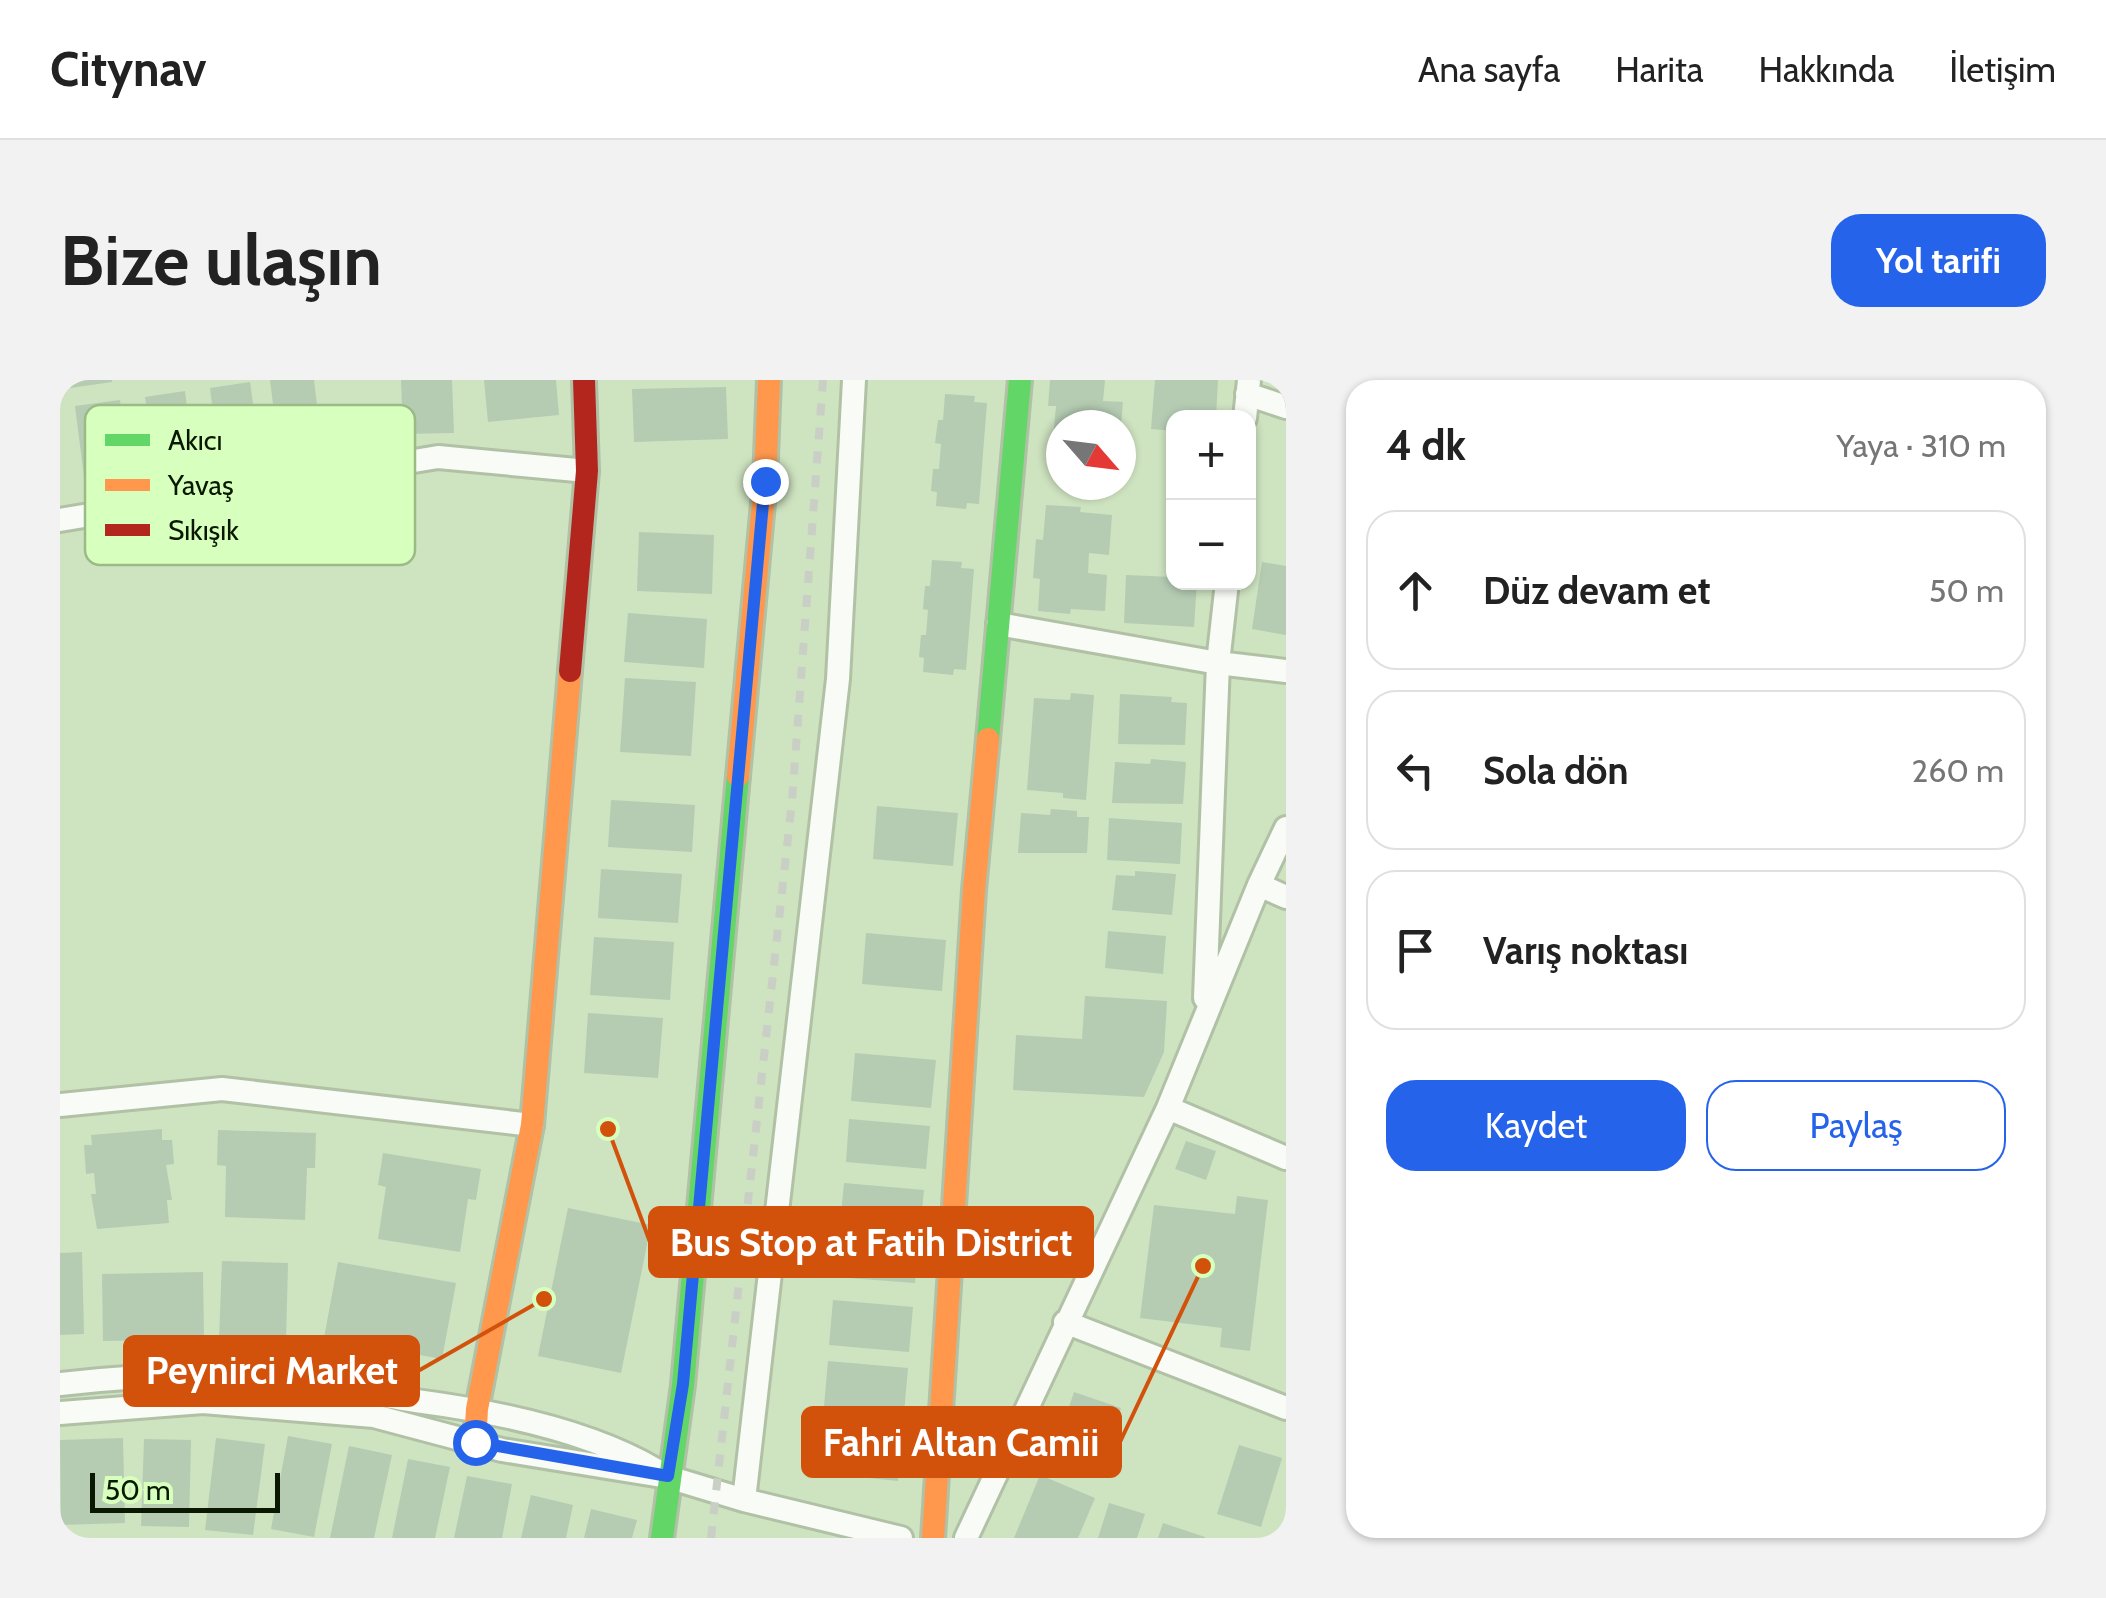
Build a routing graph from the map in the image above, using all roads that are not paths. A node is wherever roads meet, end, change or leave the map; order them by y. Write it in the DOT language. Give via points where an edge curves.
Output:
graph roads {
  1 [pos="584,380"];
  2 [pos="768,380"];
  3 [pos="854,380"];
  4 [pos="1020,380"];
  5 [pos="1248,387"];
  6 [pos="1286,408"];
  7 [pos="415,461"];
  8 [pos="587,470"];
  9 [pos="85,516"];
  10 [pos="60,520"];
  11 [pos="1226,590"];
  12 [pos="998,624"];
  13 [pos="1218,663"];
  14 [pos="1286,671"];
  15 [pos="1286,828"];
  16 [pos="1259,885"];
  17 [pos="1286,897"];
  18 [pos="1204,1014"];
  19 [pos="60,1105"];
  20 [pos="1168,1108"];
  21 [pos="532,1125"];
  22 [pos="1286,1158"];
  23 [pos="1065,1322"];
  24 [pos="60,1384"];
  25 [pos="1286,1408"];
  26 [pos="477,1409"];
  27 [pos="60,1412"];
  28 [pos="475,1442"];
  29 [pos="668,1476"];
  30 [pos="744,1500"];
  31 [pos="662,1538"];
  32 [pos="900,1538"];
  33 [pos="932,1538"];
  34 [pos="966,1538"];
  1 -- 8 [label="street"];
  2 -- 29 [label="street" via="765,481 683,1384"];
  3 -- 30 [label="street" via="838,678"];
  4 -- 12 [label="street"];
  5 -- 6 [label="street"];
  7 -- 8 [label="street" via="438,457"];
  8 -- 21 [label="street"];
  9 -- 10 [label="street"];
  11 -- 13 [label="street"];
  12 -- 13 [label="street"];
  12 -- 33 [label="street"];
  13 -- 14 [label="street"];
  13 -- 18 [label="street"];
  15 -- 16 [label="street"];
  16 -- 17 [label="street"];
  16 -- 18 [label="street"];
  18 -- 20 [label="street"];
  19 -- 21 [label="street" via="222,1089"];
  20 -- 22 [label="street"];
  20 -- 23 [label="street"];
  21 -- 26 [label="street"];
  23 -- 25 [label="street"];
  23 -- 34 [label="street"];
  24 -- 26 [label="street" via="125,1378 310,1382"];
  26 -- 28 [label="street"];
  26 -- 29 [label="street" via="627,1453"];
  27 -- 28 [label="street" via="204,1402 374,1416"];
  28 -- 29 [label="street"];
  29 -- 30 [label="street"];
  29 -- 31 [label="street"];
  30 -- 32 [label="street"];
}
